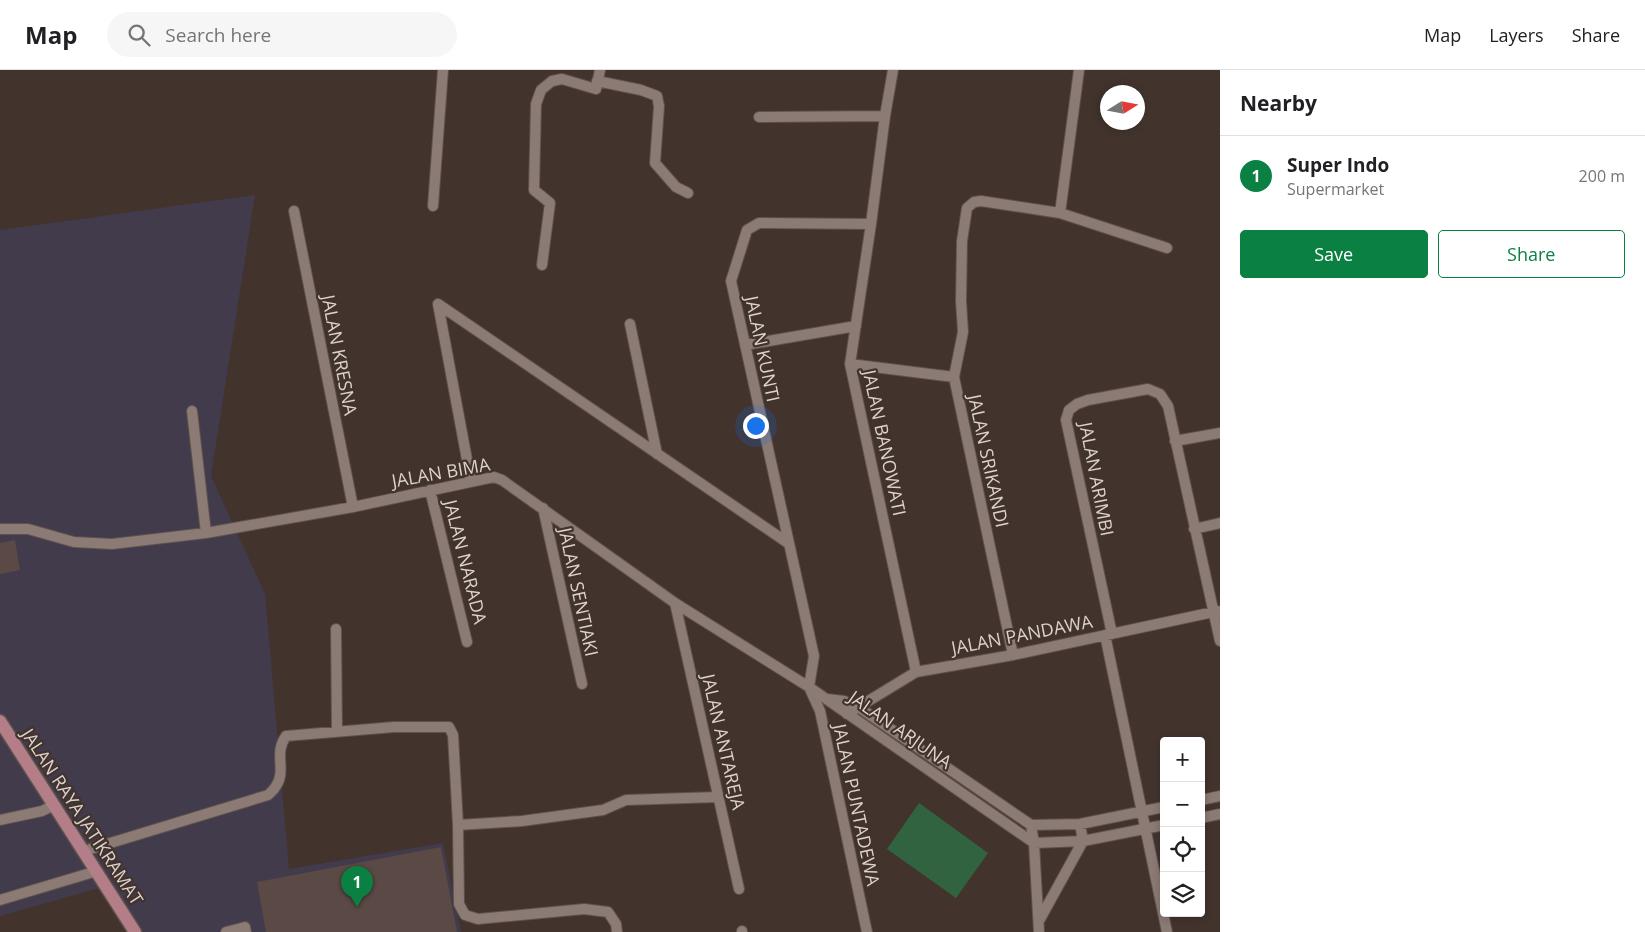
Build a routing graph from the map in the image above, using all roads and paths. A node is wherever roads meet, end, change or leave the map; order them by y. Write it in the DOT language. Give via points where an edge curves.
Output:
graph roads {
  1 [pos="443,70"];
  2 [pos="600,70"];
  3 [pos="893,70"];
  4 [pos="1079,70"];
  5 [pos="598,81"];
  6 [pos="885,116"];
  7 [pos="759,117"];
  8 [pos="688,193"];
  9 [pos="433,206"];
  10 [pos="294,211"];
  11 [pos="1060,214"];
  12 [pos="871,224"];
  13 [pos="1167,248"];
  14 [pos="542,265"];
  15 [pos="630,324"];
  16 [pos="856,326"];
  17 [pos="745,345"];
  18 [pos="850,364"];
  19 [pos="954,377"];
  20 [pos="192,411"];
  21 [pos="1220,433"];
  22 [pos="1175,441"];
  23 [pos="657,454"];
  24 [pos="471,481"];
  25 [pos="430,490"];
  26 [pos="353,507"];
  27 [pos="543,508"];
  28 [pos="1220,523"];
  29 [pos="0,529"];
  30 [pos="1194,529"];
  31 [pos="206,533"];
  32 [pos="788,543"];
  33 [pos="675,603"];
  34 [pos="1217,612"];
  35 [pos="336,629"];
  36 [pos="1109,634"];
  37 [pos="467,642"];
  38 [pos="1220,642"];
  39 [pos="1013,655"];
  40 [pos="916,672"];
  41 [pos="582,684"];
  42 [pos="809,687"];
  43 [pos="826,699"];
  44 [pos="857,706"];
  45 [pos="847,714"];
  46 [pos="0,721"];
  47 [pos="337,731"];
  48 [pos="1220,796"];
  49 [pos="718,797"];
  50 [pos="1205,799"];
  51 [pos="54,805"];
  52 [pos="1160,809"];
  53 [pos="1142,812"];
  54 [pos="1220,814"];
  55 [pos="1205,817"];
  56 [pos="0,820"];
  57 [pos="1080,824"];
  58 [pos="458,825"];
  59 [pos="1031,826"];
  60 [pos="1160,826"];
  61 [pos="1145,828"];
  62 [pos="1083,841"];
  63 [pos="1034,843"];
  64 [pos="84,851"];
  65 [pos="97,871"];
  66 [pos="739,889"];
  67 [pos="0,900"];
  68 [pos="1039,919"];
  69 [pos="135,932"];
  70 [pos="226,932"];
  71 [pos="246,932"];
  72 [pos="617,932"];
  73 [pos="867,932"];
  74 [pos="1039,932"];
  75 [pos="1167,932"];
  1 -- 9 [label="street"];
  2 -- 5 [label="street"];
  3 -- 6 [label="street, JALAN BANOWATI"];
  4 -- 11 [label="street"];
  5 -- 8 [label="street" via="657,96 655,163 676,187"];
  5 -- 14 [label="street" via="596,89 562,79 552,81 541,90 536,104 534,190 550,203"];
  6 -- 7 [label="street"];
  6 -- 12 [label="street, JALAN BANOWATI"];
  10 -- 26 [label="street, JALAN KRESNA"];
  11 -- 13 [label="street"];
  11 -- 19 [label="street" via="982,201 967,208 962,241 963,332"];
  12 -- 16 [label="street, JALAN BANOWATI"];
  12 -- 17 [label="street, JALAN KUNTI" via="759,223 747,230 731,281"];
  15 -- 23 [label="street"];
  16 -- 17 [label="street"];
  16 -- 18 [label="street, JALAN BANOWATI"];
  17 -- 32 [label="street, JALAN KUNTI"];
  18 -- 19 [label="street, JALAN SRIKANDI"];
  18 -- 40 [label="street, JALAN BANOWATI"];
  19 -- 39 [label="street, JALAN SRIKANDI"];
  20 -- 31 [label="street"];
  21 -- 22 [label="street"];
  22 -- 30 [label="street, JALAN ARIMBI"];
  22 -- 36 [label="street, JALAN ARIMBI" via="1168,406 1160,394 1148,389 1088,400 1069,410 1066,420"];
  23 -- 24 [label="street" via="438,304"];
  23 -- 32 [label="street"];
  24 -- 25 [label="street, JALAN BIMA"];
  24 -- 27 [label="street, JALAN BIMA" via="494,477"];
  25 -- 26 [label="street, JALAN BIMA"];
  25 -- 37 [label="street, JALAN NARADA"];
  26 -- 31 [label="street, JALAN BIMA"];
  27 -- 33 [label="street, JALAN BIMA"];
  27 -- 41 [label="street, JALAN SENTIAKI"];
  28 -- 30 [label="street"];
  29 -- 31 [label="street, JALAN BIMA" via="28,530 74,542 112,544"];
  30 -- 34 [label="street, JALAN ARIMBI"];
  32 -- 42 [label="street, JALAN KUNTI" via="814,656"];
  33 -- 42 [label="street, JALAN BIMA"];
  33 -- 49 [label="street, JALAN ANTAREJA"];
  34 -- 36 [label="street, JALAN PANDAWA"];
  34 -- 38 [label="street, JALAN ARIMBI"];
  35 -- 47 [label="street"];
  36 -- 39 [label="street, JALAN PANDAWA"];
  36 -- 53 [label="street, JALAN ARIMBI"];
  39 -- 40 [label="street, JALAN PANDAWA"];
  40 -- 44 [label="street, JALAN PANDAWA"];
  42 -- 43 [label="street, JALAN BIMA"];
  42 -- 73 [label="street, JALAN PUNTADEWA" via="820,711"];
  43 -- 44 [label="street, JALAN ARJUNA"];
  43 -- 45 [label="street, JALAN ARJUNA"];
  44 -- 45 [label="street, JALAN PANDAWA"];
  44 -- 59 [label="street, JALAN ARJUNA"];
  45 -- 63 [label="street, JALAN ARJUNA"];
  46 -- 51 [label="main road, JALAN RAYA JATIKRAMAT"];
  47 -- 58 [label="street" via="448,726 453,735"];
  47 -- 64 [label="street" via="286,736 280,744 281,775 277,786 268,795"];
  48 -- 50 [label="street"];
  49 -- 58 [label="street" via="626,800 603,810 522,821"];
  49 -- 66 [label="street, JALAN ANTAREJA"];
  51 -- 56 [label="street" via="42,811"];
  51 -- 64 [label="main road, JALAN RAYA JATIKRAMAT"];
  52 -- 53 [label="street"];
  53 -- 57 [label="street"];
  53 -- 61 [label="street, JALAN ARIMBI"];
  54 -- 55 [label="street"];
  57 -- 59 [label="street"];
  57 -- 62 [label="street"];
  58 -- 72 [label="street" via="459,904 465,915 478,919 584,909 608,912"];
  59 -- 63 [label="street"];
  60 -- 61 [label="street"];
  61 -- 62 [label="street"];
  61 -- 75 [label="street, JALAN ARIMBI"];
  62 -- 63 [label="street"];
  62 -- 68 [label="street"];
  63 -- 68 [label="street"];
  64 -- 65 [label="main road, JALAN RAYA JATIKRAMAT"];
  65 -- 67 [label="street"];
  65 -- 69 [label="main road, JALAN RAYA JATIKRAMAT"];
  68 -- 74 [label="street"];
  70 -- 71 [label="street" via="245,927"];
}
